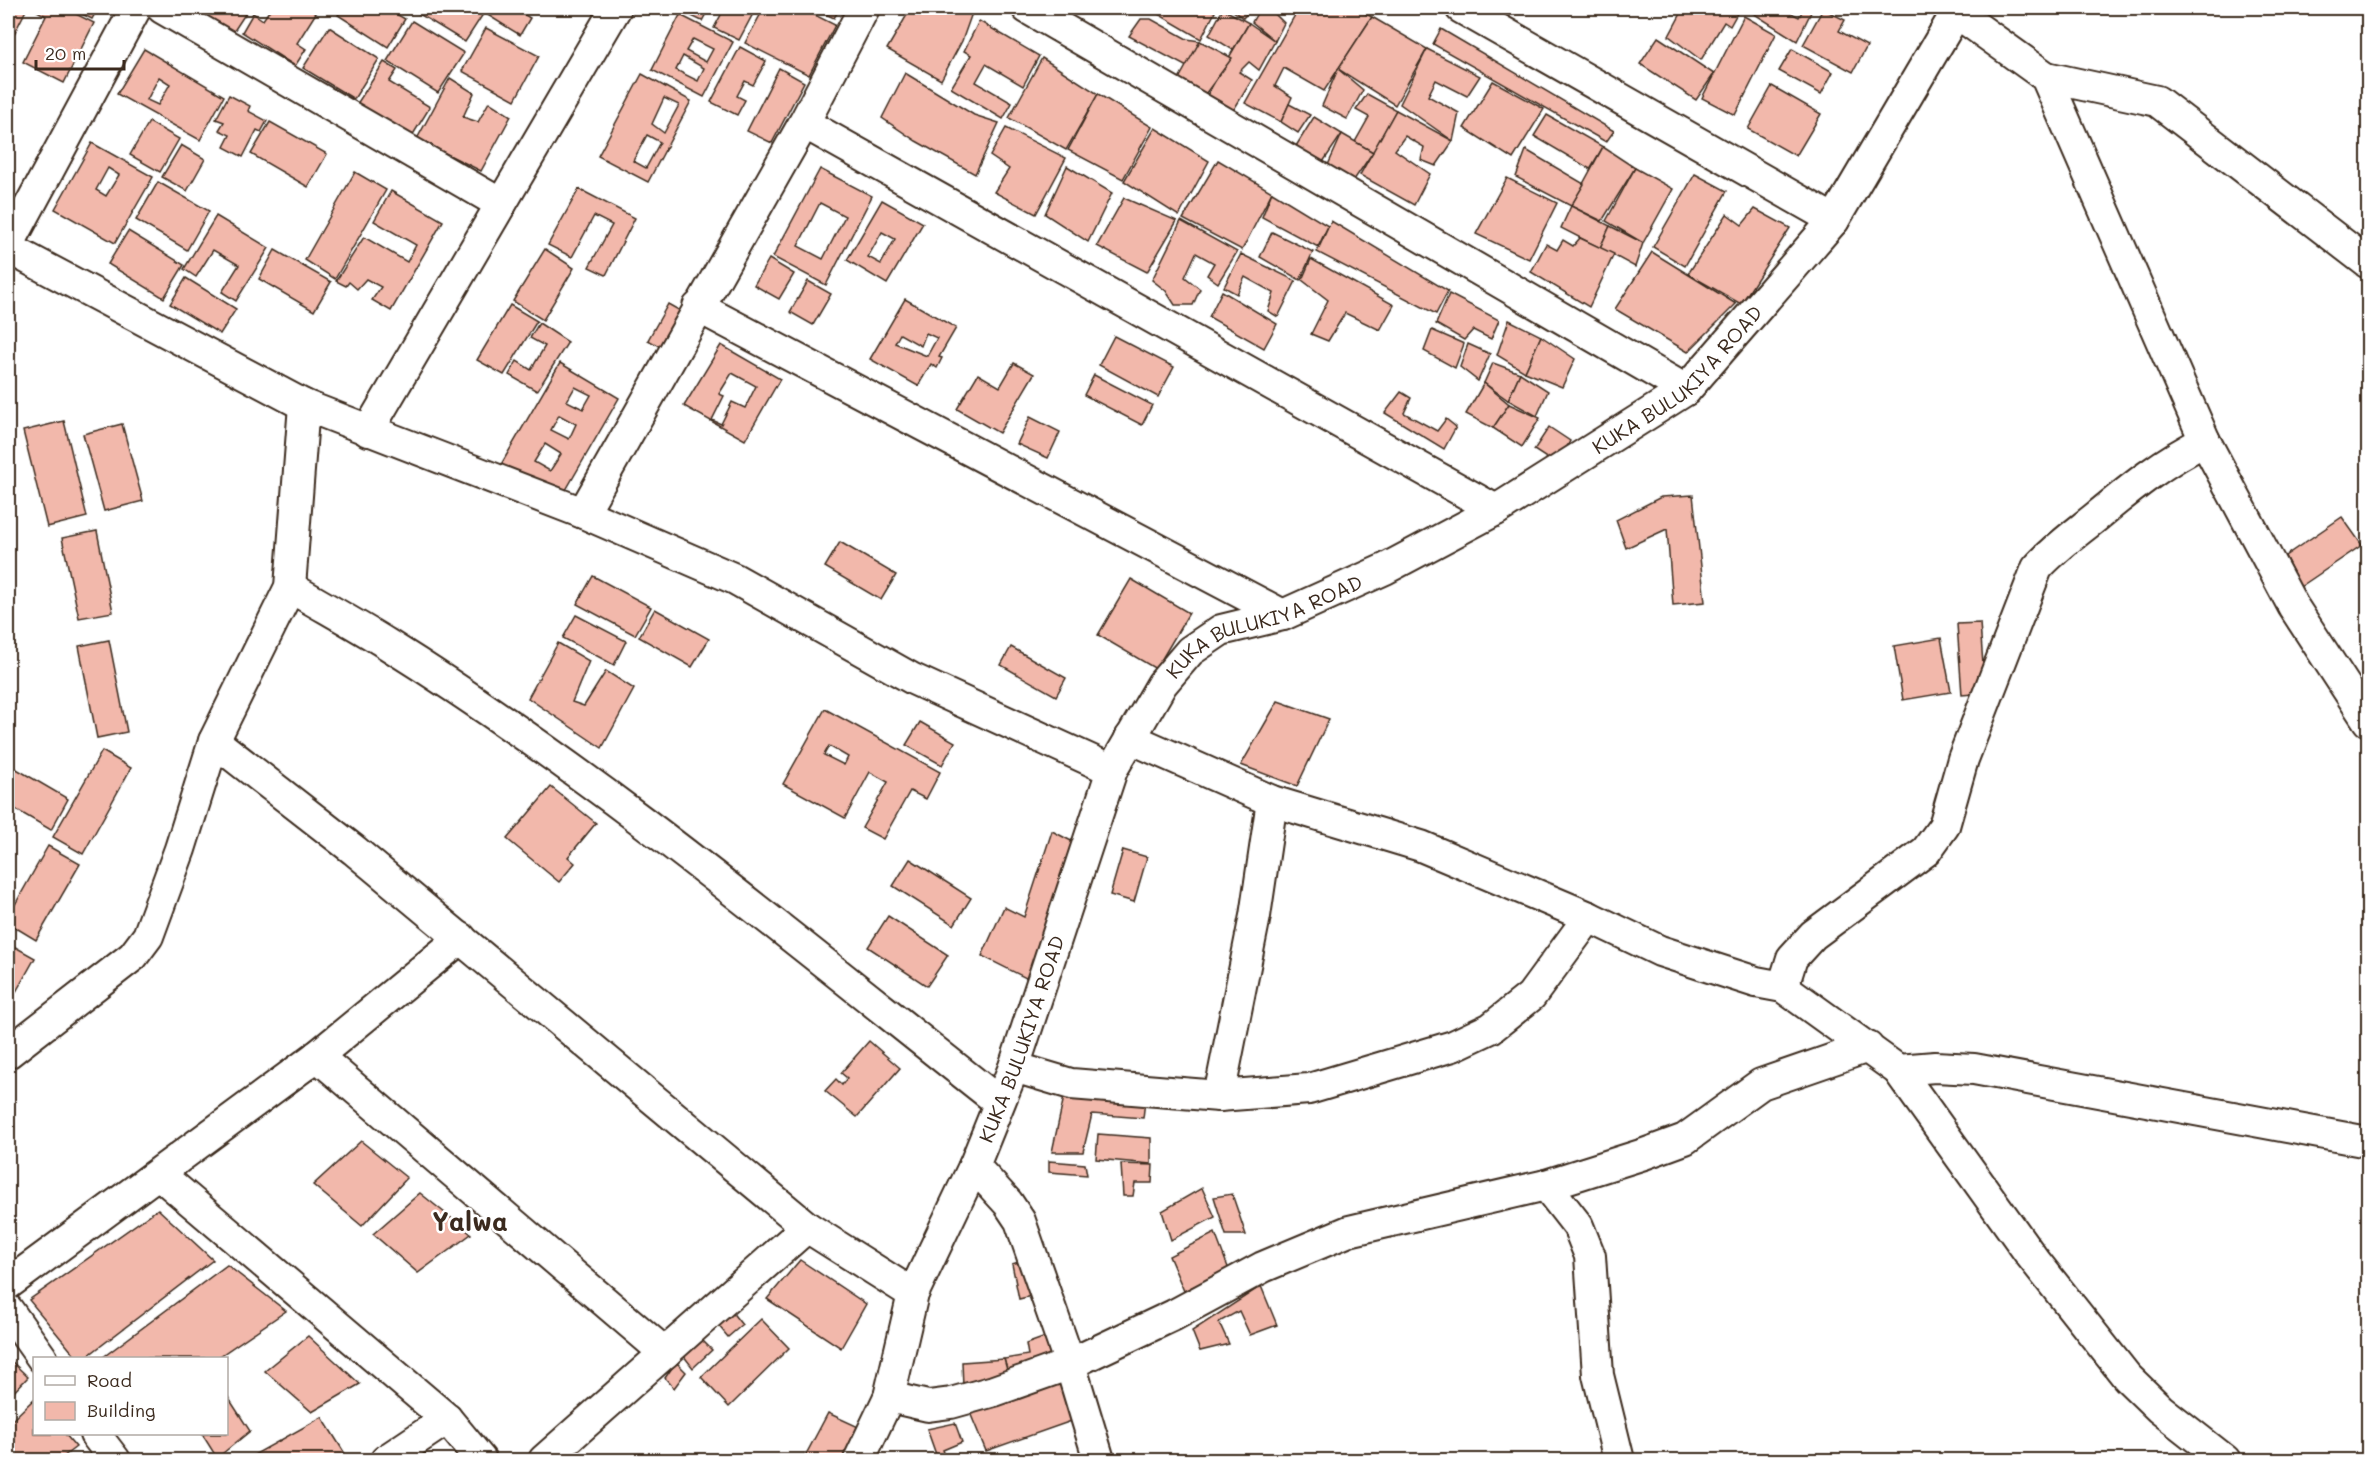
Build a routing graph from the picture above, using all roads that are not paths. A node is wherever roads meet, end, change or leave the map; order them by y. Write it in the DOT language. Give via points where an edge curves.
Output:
graph roads {
  1 [pos="136,8"];
  2 [pos="162,8"];
  3 [pos="616,8"];
  4 [pos="864,8"];
  5 [pos="1027,8"];
  6 [pos="1471,10"];
  7 [pos="1958,10"];
  8 [pos="2046,77"];
  9 [pos="804,123"];
  10 [pos="501,204"];
  11 [pos="1834,220"];
  12 [pos="8,247"];
  13 [pos="2368,262"];
  14 [pos="699,308"];
  15 [pos="1686,390"];
  16 [pos="304,405"];
  17 [pos="368,431"];
  18 [pos="2205,441"];
  19 [pos="1496,510"];
  20 [pos="583,513"];
  21 [pos="290,587"];
  22 [pos="1284,615"];
  23 [pos="2368,721"];
  24 [pos="1130,738"];
  25 [pos="214,741"];
  26 [pos="1112,770"];
  27 [pos="1272,801"];
  28 [pos="1589,917"];
  29 [pos="461,938"];
  30 [pos="1783,987"];
  31 [pos="1868,1047"];
  32 [pos="8,1053"];
  33 [pos="317,1056"];
  34 [pos="1014,1067"];
  35 [pos="1898,1070"];
  36 [pos="1219,1096"];
  37 [pos="999,1102"];
  38 [pos="2368,1142"];
  39 [pos="974,1166"];
  40 [pos="159,1174"];
  41 [pos="1546,1185"];
  42 [pos="807,1227"];
  43 [pos="8,1284"];
  44 [pos="913,1294"];
  45 [pos="8,1310"];
  46 [pos="665,1353"];
  47 [pos="41,1357"];
  48 [pos="1070,1364"];
  49 [pos="889,1397"];
  50 [pos="447,1419"];
  51 [pos="96,1435"];
  52 [pos="115,1461"];
  53 [pos="386,1461"];
  54 [pos="481,1461"];
  55 [pos="544,1461"];
  56 [pos="859,1461"];
  57 [pos="1099,1461"];
  58 [pos="1619,1461"];
  59 [pos="2225,1461"];
  1 -- 12 [label="street"];
  2 -- 10 [label="street"];
  3 -- 10 [label="street"];
  4 -- 9 [label="street"];
  5 -- 15 [label="street"];
  6 -- 11 [label="street"];
  7 -- 8 [label="street"];
  7 -- 11 [label="street, KUKA BULUKIYA ROAD"];
  8 -- 13 [label="street" via="2157,101"];
  8 -- 18 [label="street"];
  9 -- 14 [label="street"];
  9 -- 19 [label="street"];
  10 -- 17 [label="street"];
  11 -- 15 [label="street, KUKA BULUKIYA ROAD"];
  12 -- 16 [label="street"];
  14 -- 20 [label="street"];
  14 -- 22 [label="street"];
  15 -- 19 [label="street, KUKA BULUKIYA ROAD"];
  16 -- 17 [label="street"];
  16 -- 21 [label="street"];
  17 -- 20 [label="street"];
  18 -- 23 [label="street" via="2293,606"];
  18 -- 30 [label="street" via="2174,456 2133,486 2056,547 2037,568 1963,759 1944,826 1926,851 1813,935 1792,958"];
  19 -- 22 [label="street, KUKA BULUKIYA ROAD" via="1385,569"];
  20 -- 26 [label="street" via="735,579 913,679"];
  21 -- 25 [label="street"];
  21 -- 37 [label="street" via="474,701 658,834"];
  22 -- 24 [label="street, KUKA BULUKIYA ROAD" via="1221,630 1190,651 1162,684"];
  24 -- 26 [label="street, KUKA BULUKIYA ROAD"];
  24 -- 27 [label="street"];
  25 -- 29 [label="street"];
  25 -- 32 [label="street" via="148,936 133,956"];
  26 -- 34 [label="street, KUKA BULUKIYA ROAD"];
  27 -- 28 [label="street" via="1420,846"];
  27 -- 36 [label="street" via="1255,916"];
  28 -- 30 [label="street" via="1660,951"];
  28 -- 36 [label="street" via="1531,996 1491,1028 1453,1046 1309,1089"];
  29 -- 33 [label="street"];
  29 -- 42 [label="street"];
  30 -- 31 [label="street"];
  31 -- 35 [label="street"];
  31 -- 41 [label="street" via="1761,1084 1685,1139"];
  33 -- 40 [label="street"];
  33 -- 46 [label="street"];
  34 -- 36 [label="street" via="1071,1084"];
  34 -- 37 [label="street, KUKA BULUKIYA ROAD"];
  35 -- 38 [label="street" via="1974,1069"];
  35 -- 59 [label="street" via="2032,1257 2127,1377"];
  37 -- 39 [label="street, KUKA BULUKIYA ROAD"];
  39 -- 44 [label="street, KUKA BULUKIYA ROAD"];
  39 -- 48 [label="street" via="1020,1221"];
  40 -- 43 [label="street"];
  40 -- 50 [label="street"];
  41 -- 48 [label="street" via="1349,1231 1263,1267"];
  41 -- 58 [label="street" via="1578,1226 1590,1256 1598,1375"];
  42 -- 44 [label="street"];
  42 -- 46 [label="street"];
  44 -- 49 [label="street, KUKA BULUKIYA ROAD"];
  45 -- 47 [label="street"];
  46 -- 55 [label="street"];
  48 -- 49 [label="street" via="951,1402 928,1406"];
  48 -- 57 [label="street"];
  49 -- 56 [label="street, KUKA BULUKIYA ROAD"];
  50 -- 53 [label="street"];
  50 -- 54 [label="street"];
  51 -- 52 [label="street"];
}
